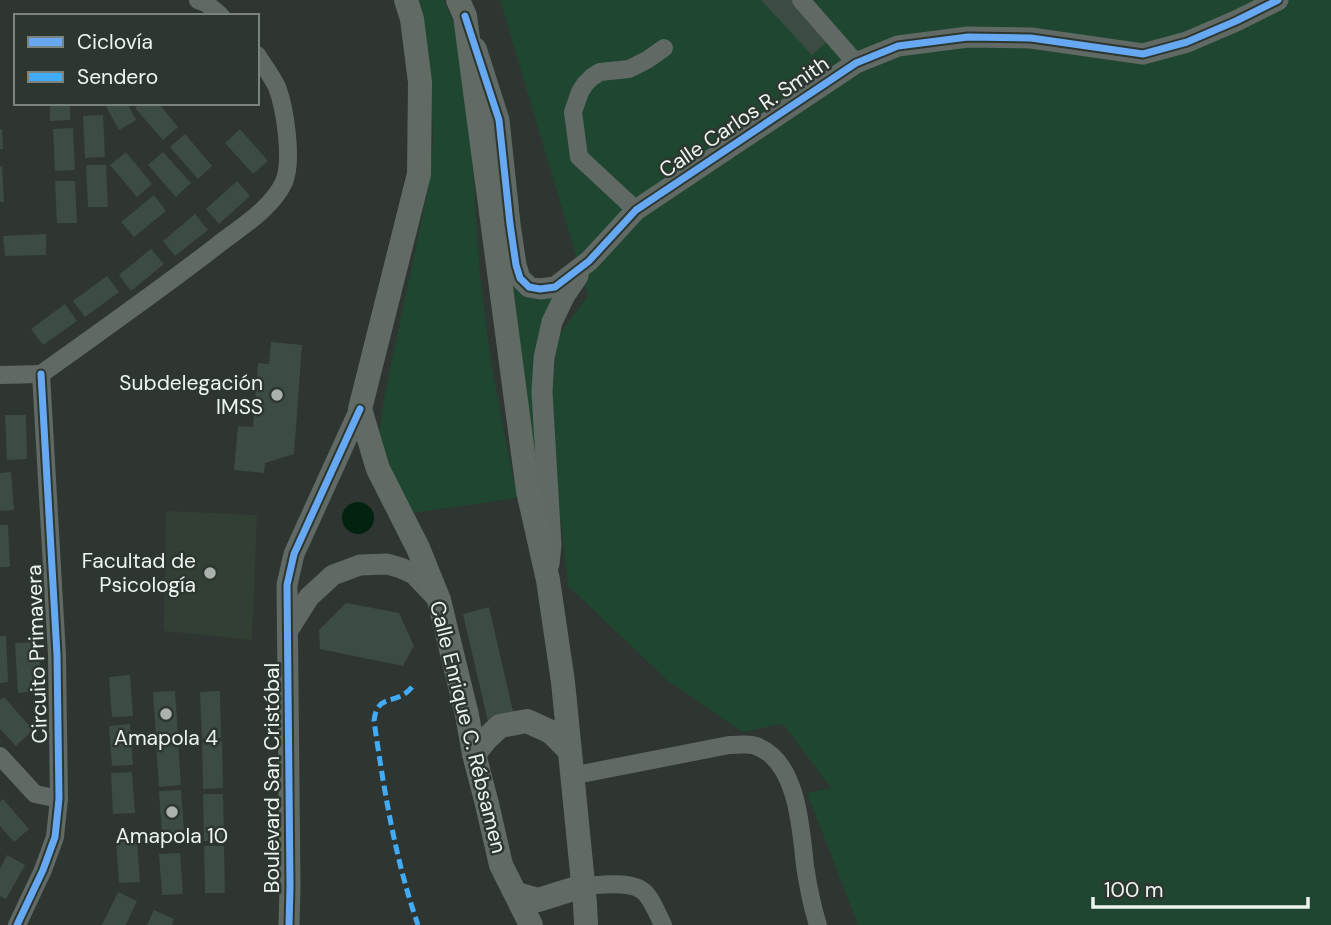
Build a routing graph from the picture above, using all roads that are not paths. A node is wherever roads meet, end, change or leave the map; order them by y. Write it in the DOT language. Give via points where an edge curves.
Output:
graph roads {
  1 [pos="198,0"];
  2 [pos="406,0"];
  3 [pos="801,0"];
  4 [pos="1278,0"];
  5 [pos="461,8"];
  6 [pos="219,14"];
  7 [pos="664,48"];
  8 [pos="259,58"];
  9 [pos="856,63"];
  10 [pos="636,210"];
  11 [pos="589,261"];
  12 [pos="41,374"];
  13 [pos="0,375"];
  14 [pos="360,409"];
  15 [pos="548,580"];
  16 [pos="439,600"];
  17 [pos="288,630"];
  18 [pos="569,750"];
  19 [pos="474,754"];
  20 [pos="0,756"];
  21 [pos="571,776"];
  22 [pos="59,800"];
  23 [pos="583,886"];
  24 [pos="517,894"];
  25 [pos="17,925"];
  26 [pos="289,925"];
  27 [pos="531,925"];
  28 [pos="586,925"];
  29 [pos="663,925"];
  30 [pos="818,925"];
  1 -- 6 [label="street"];
  2 -- 14 [label="main road" via="420,82 419,173"];
  3 -- 9 [label="street"];
  4 -- 9 [label="street, Calle Carlos R. Smith" via="1187,42 1143,54 1031,37 968,37 898,46"];
  5 -- 11 [label="street, Calle Carlos R. Smith" via="499,120 520,278 529,287 555,286"];
  5 -- 15 [label="main road" via="528,491"];
  7 -- 10 [label="street" via="629,69 592,77 573,112 579,157"];
  8 -- 12 [label="street" via="277,87 289,159 284,181 269,203"];
  9 -- 10 [label="street, Calle Carlos R. Smith"];
  10 -- 11 [label="street, Calle Carlos R. Smith"];
  11 -- 15 [label="street, Calle Carlos R. Smith" via="552,322 544,358 551,545"];
  12 -- 13 [label="street"];
  12 -- 22 [label="street, Circuito Primavera" via="57,655"];
  14 -- 16 [label="main road, Calle Enrique C. Rébsamen" via="378,469"];
  14 -- 17 [label="street, Boulevard San Cristóbal" via="294,554 287,586"];
  15 -- 18 [label="main road"];
  16 -- 17 [label="street" via="414,574 401,568 360,565 333,575 309,597"];
  16 -- 19 [label="main road, Calle Enrique C. Rébsamen"];
  17 -- 26 [label="street, Boulevard San Cristóbal"];
  18 -- 19 [label="main road" via="551,732 527,721 500,726"];
  18 -- 21 [label="main road"];
  19 -- 24 [label="main road, Calle Enrique C. Rébsamen" via="501,865"];
  20 -- 22 [label="street, Circuito Primavera" via="35,794"];
  21 -- 23 [label="main road"];
  21 -- 30 [label="street" via="729,745 756,746 768,753 787,776 794,796"];
  22 -- 25 [label="street, Circuito Primavera" via="51,848"];
  23 -- 24 [label="main road" via="538,900"];
  23 -- 28 [label="main road"];
  23 -- 29 [label="street" via="641,888"];
  24 -- 27 [label="main road, Calle Enrique C. Rébsamen"];
}
